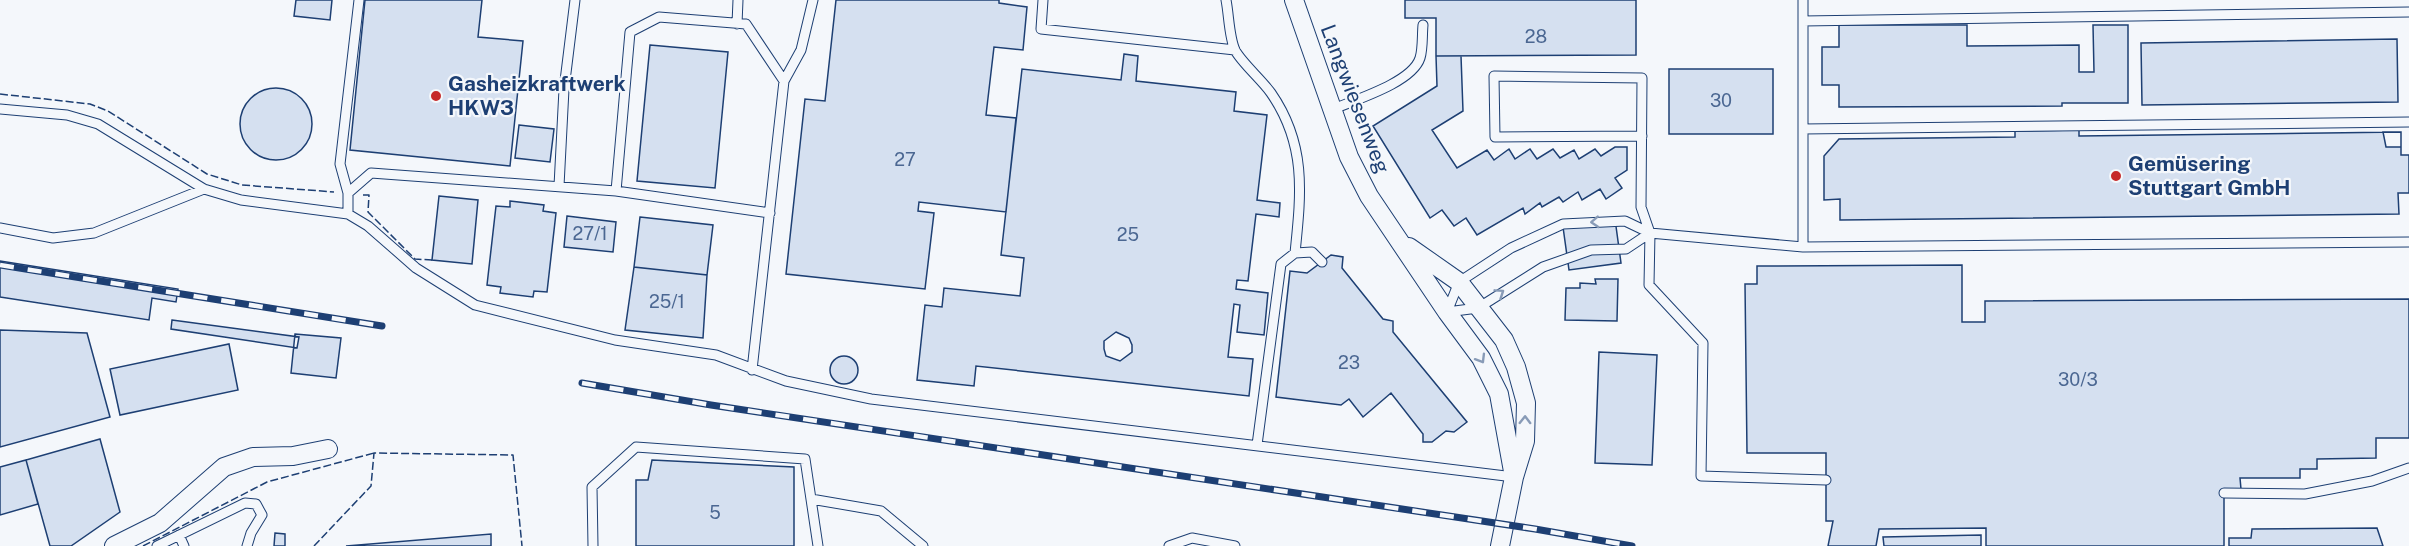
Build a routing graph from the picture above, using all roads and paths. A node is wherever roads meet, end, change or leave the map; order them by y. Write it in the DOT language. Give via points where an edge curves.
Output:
graph roads {
  1 [pos="359,0"];
  2 [pos="574,0"];
  3 [pos="738,0"];
  4 [pos="813,0"];
  5 [pos="1043,0"];
  6 [pos="1226,0"];
  7 [pos="1294,0"];
  8 [pos="1803,0"];
  9 [pos="2409,12"];
  10 [pos="1803,21"];
  11 [pos="737,24"];
  12 [pos="1423,25"];
  13 [pos="1235,50"];
  14 [pos="784,81"];
  15 [pos="0,109"];
  16 [pos="1331,110"];
  17 [pos="2409,122"];
  18 [pos="1803,129"];
  19 [pos="1642,136"];
  20 [pos="559,186"];
  21 [pos="204,189"];
  22 [pos="616,191"];
  23 [pos="348,193"];
  24 [pos="770,213"];
  25 [pos="348,214"];
  26 [pos="0,228"];
  27 [pos="1650,234"];
  28 [pos="1400,240"];
  29 [pos="2409,242"];
  30 [pos="1803,247"];
  31 [pos="1295,254"];
  32 [pos="1322,262"];
  33 [pos="1459,282"];
  34 [pos="1478,308"];
  35 [pos="1447,312"];
  36 [pos="752,369"];
  37 [pos="1257,445"];
  38 [pos="328,449"];
  39 [pos="2409,468"];
  40 [pos="1514,477"];
  41 [pos="1826,480"];
  42 [pos="2224,493"];
  43 [pos="811,500"];
  44 [pos="179,535"];
  45 [pos="114,546"];
  46 [pos="158,546"];
  47 [pos="184,546"];
  48 [pos="247,546"];
  49 [pos="592,546"];
  50 [pos="818,546"];
  51 [pos="923,546"];
  52 [pos="1169,546"];
  53 [pos="1234,546"];
  54 [pos="1500,546"];
  1 -- 23 [label="lane" via="340,164"];
  2 -- 20 [label="lane"];
  3 -- 11 [label="lane"];
  4 -- 14 [label="lane" via="801,50"];
  5 -- 13 [label="lane" via="1041,29"];
  6 -- 13 [label="lane"];
  7 -- 16 [label="street, Langwiesenweg"];
  8 -- 10 [label="lane"];
  9 -- 10 [label="lane"];
  10 -- 18 [label="lane"];
  11 -- 14 [label="lane" via="746,24"];
  11 -- 22 [label="lane" via="659,17 630,32"];
  12 -- 16 [label="lane" via="1420,59 1410,72 1391,85"];
  13 -- 31 [label="lane" via="1272,94 1297,148 1301,197"];
  14 -- 24 [label="lane"];
  15 -- 21 [label="lane" via="67,115 98,124"];
  16 -- 28 [label="street, Langwiesenweg" via="1368,196"];
  17 -- 18 [label="lane"];
  18 -- 30 [label="lane"];
  19 -- 19 [label="lane" via="1496,137 1494,76 1642,78"];
  19 -- 27 [label="lane" via="1641,207"];
  20 -- 22 [label="lane"];
  20 -- 23 [label="lane" via="371,172"];
  21 -- 25 [label="lane" via="241,200"];
  21 -- 26 [label="lane" via="94,233 53,238"];
  22 -- 24 [label="lane"];
  23 -- 25 [label="lane"];
  24 -- 36 [label="lane"];
  25 -- 36 [label="lane" via="368,226 416,268 475,305 615,340 716,355"];
  27 -- 30 [label="lane"];
  27 -- 33 [label="lane, one-way" via="1625,220 1563,224 1511,248"];
  34 -- 27 [label="lane, one-way" via="1542,267 1591,250 1626,249"];
  27 -- 41 [label="lane" via="1650,285 1703,343 1701,476"];
  28 -- 33 [label="street, Langwiesenweg"];
  28 -- 35 [label="street, Langwiesenweg"];
  29 -- 30 [label="lane"];
  31 -- 32 [label="lane" via="1312,252"];
  31 -- 37 [label="lane" via="1281,264"];
  33 -- 34 [label="street, Langwiesenweg"];
  33 -- 35 [label="lane"];
  34 -- 35 [label="lane"];
  40 -- 34 [label="street, Langwiesenweg, one-way" via="1525,441 1526,403 1504,340"];
  35 -- 40 [label="street, Langwiesenweg, one-way" via="1481,358 1499,394"];
  36 -- 37 [label="lane" via="786,381 871,399"];
  37 -- 40 [label="lane"];
  38 -- 45 [label="street" via="292,456 253,457 224,467 160,523"];
  39 -- 42 [label="lane" via="2372,482 2305,494"];
  40 -- 54 [label="street, Langwiesenweg"];
  43 -- 49 [label="lane" via="805,459 636,447 592,487"];
  43 -- 50 [label="lane"];
  43 -- 51 [label="lane" via="881,511"];
  44 -- 46 [label="lane"];
  44 -- 47 [label="lane"];
  44 -- 48 [label="lane" via="245,503 256,504 262,515"];
  52 -- 53 [label="lane" via="1191,538"];
}
